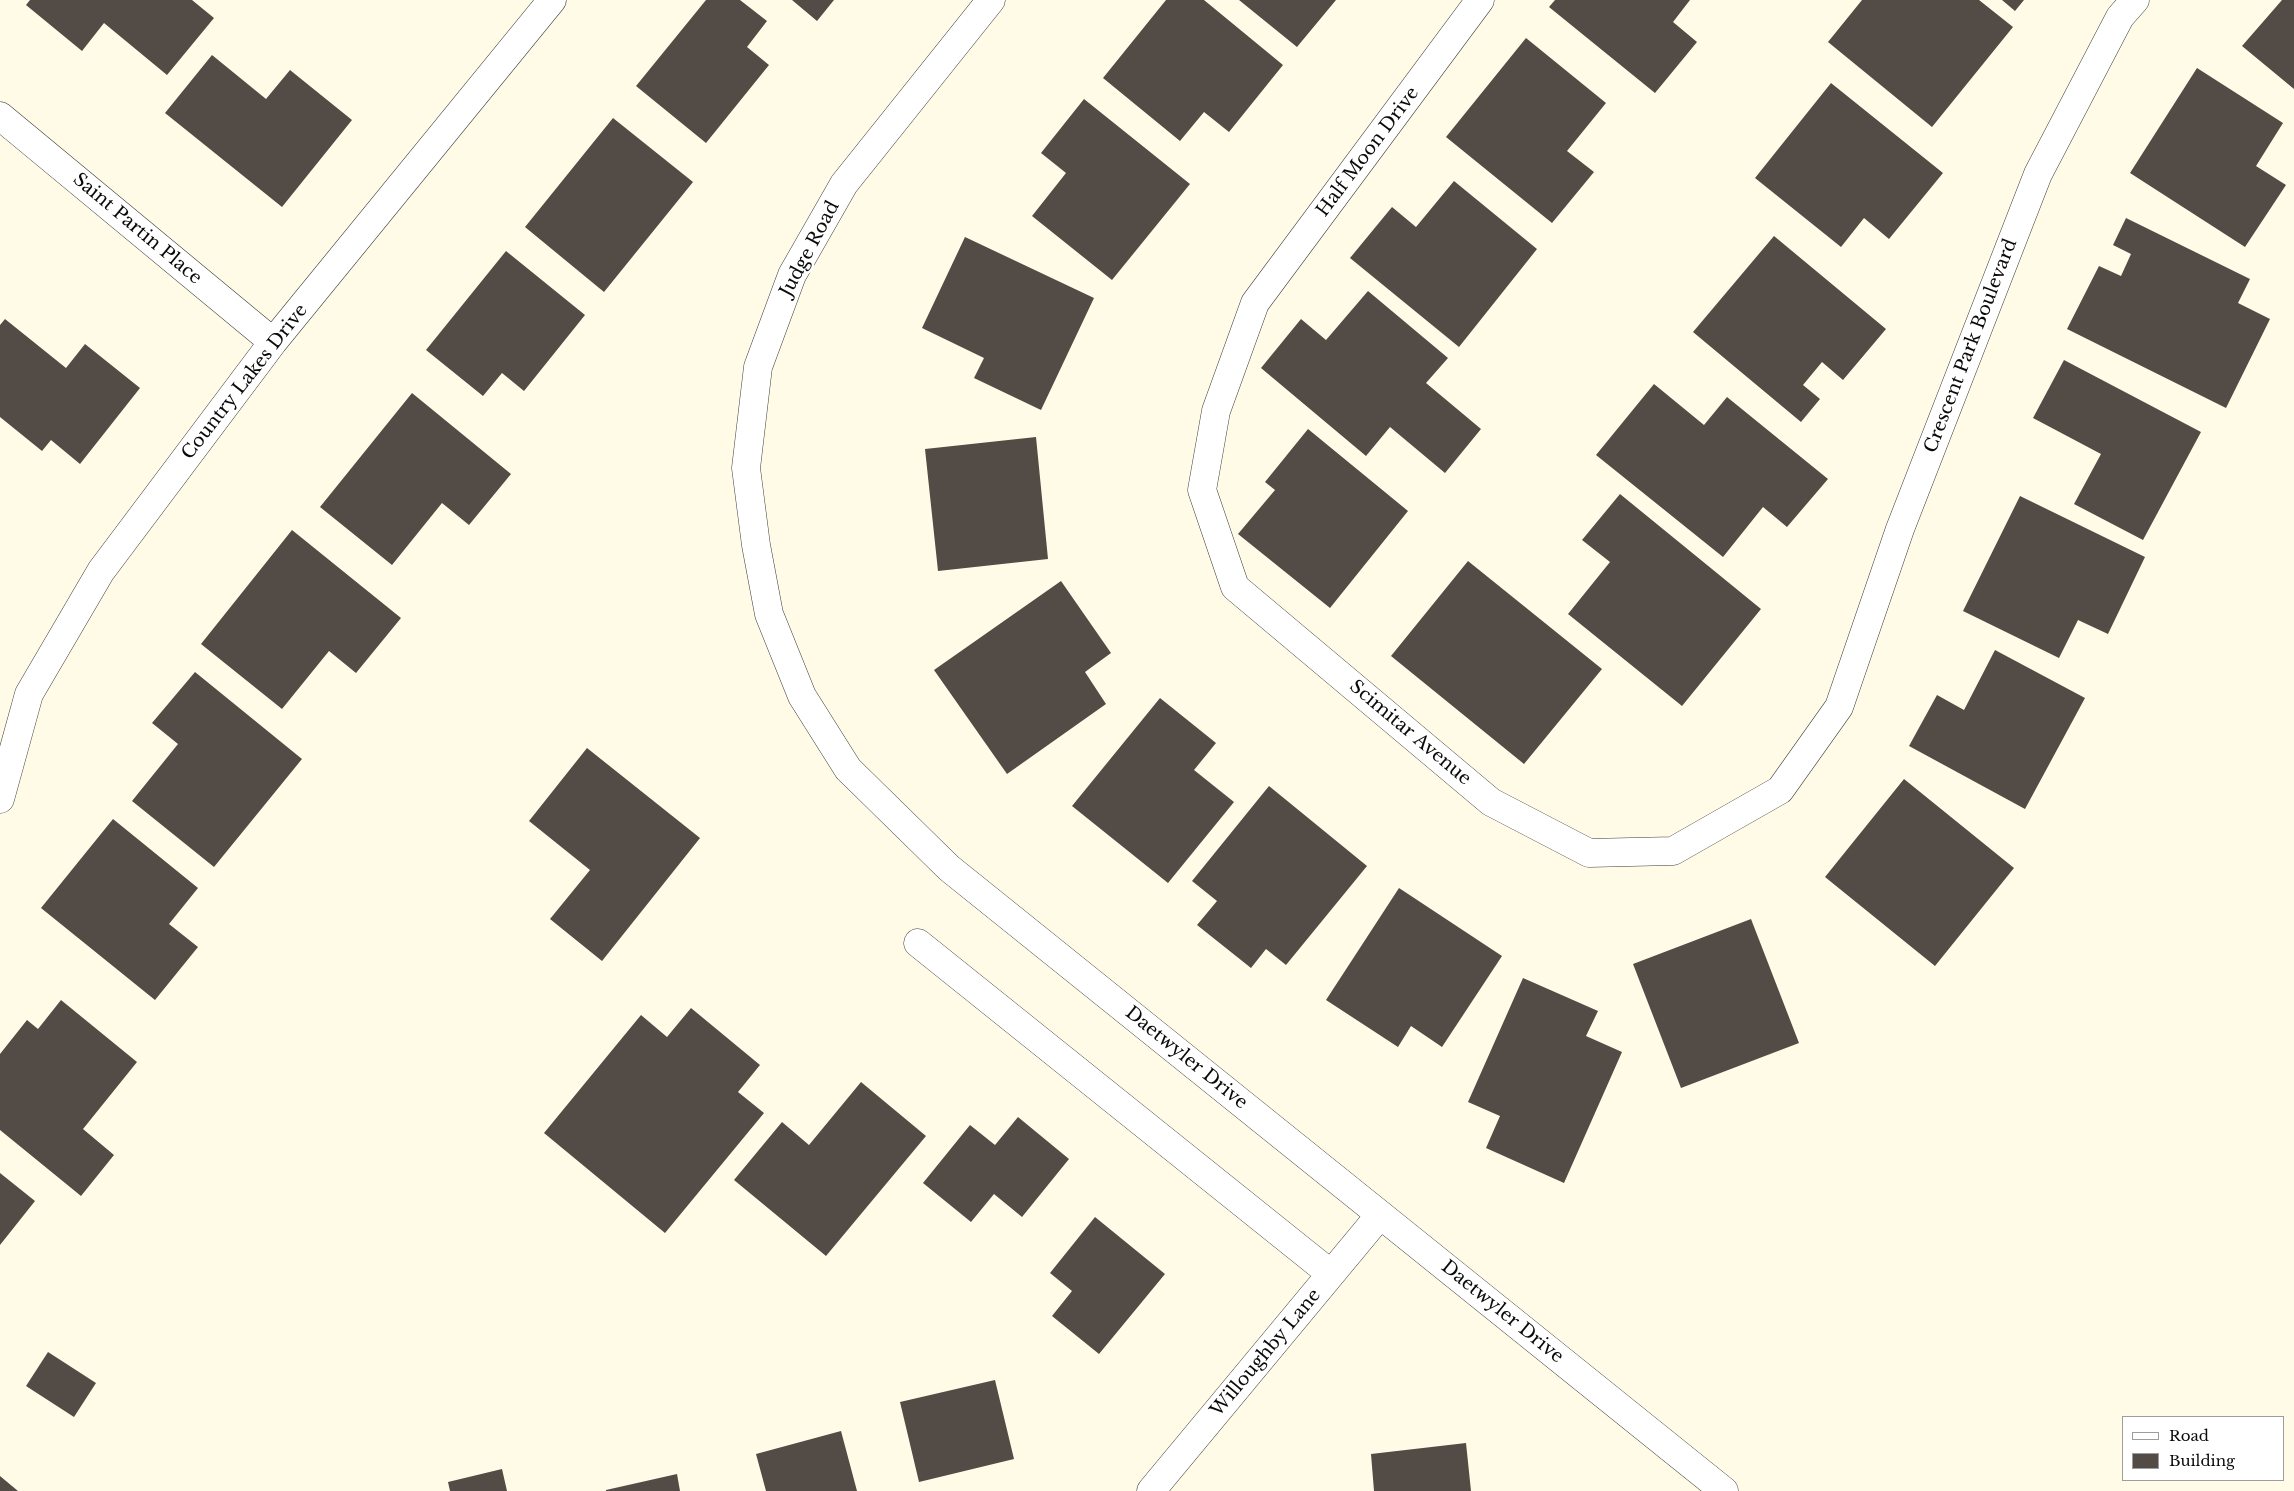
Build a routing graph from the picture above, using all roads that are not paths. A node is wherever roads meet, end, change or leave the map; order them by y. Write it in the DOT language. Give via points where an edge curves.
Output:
graph roads {
  1 [pos="552,0"];
  2 [pos="991,0"];
  3 [pos="1480,0"];
  4 [pos="2135,0"];
  5 [pos="0,116"];
  6 [pos="1255,303"];
  7 [pos="273,342"];
  8 [pos="756,545"];
  9 [pos="1839,707"];
  10 [pos="0,800"];
  11 [pos="918,943"];
  12 [pos="1380,1215"];
  13 [pos="1331,1274"];
  14 [pos="1151,1491"];
  15 [pos="1724,1491"];
  1 -- 7 [label="street, Country Lakes Drive"];
  2 -- 8 [label="street, Judge Road" via="844,184 792,275 758,367 746,468"];
  3 -- 6 [label="street, Half Moon Drive"];
  4 -- 9 [label="street, Crescent Park Boulevard" via="2120,17 2038,174 1900,529"];
  5 -- 7 [label="street, Saint Partin Place"];
  6 -- 9 [label="street, Scimitar Avenue" via="1216,412 1202,490 1235,587 1491,802 1589,853 1673,851 1780,790"];
  7 -- 10 [label="street, Country Lakes Drive" via="101,571 29,694"];
  8 -- 12 [label="street, Daetwyler Drive" via="769,614 802,696 848,769 950,868"];
  11 -- 13 [label="street"];
  12 -- 13 [label="street, Willoughby Lane"];
  12 -- 15 [label="street, Daetwyler Drive"];
  13 -- 14 [label="street, Willoughby Lane"];
}
